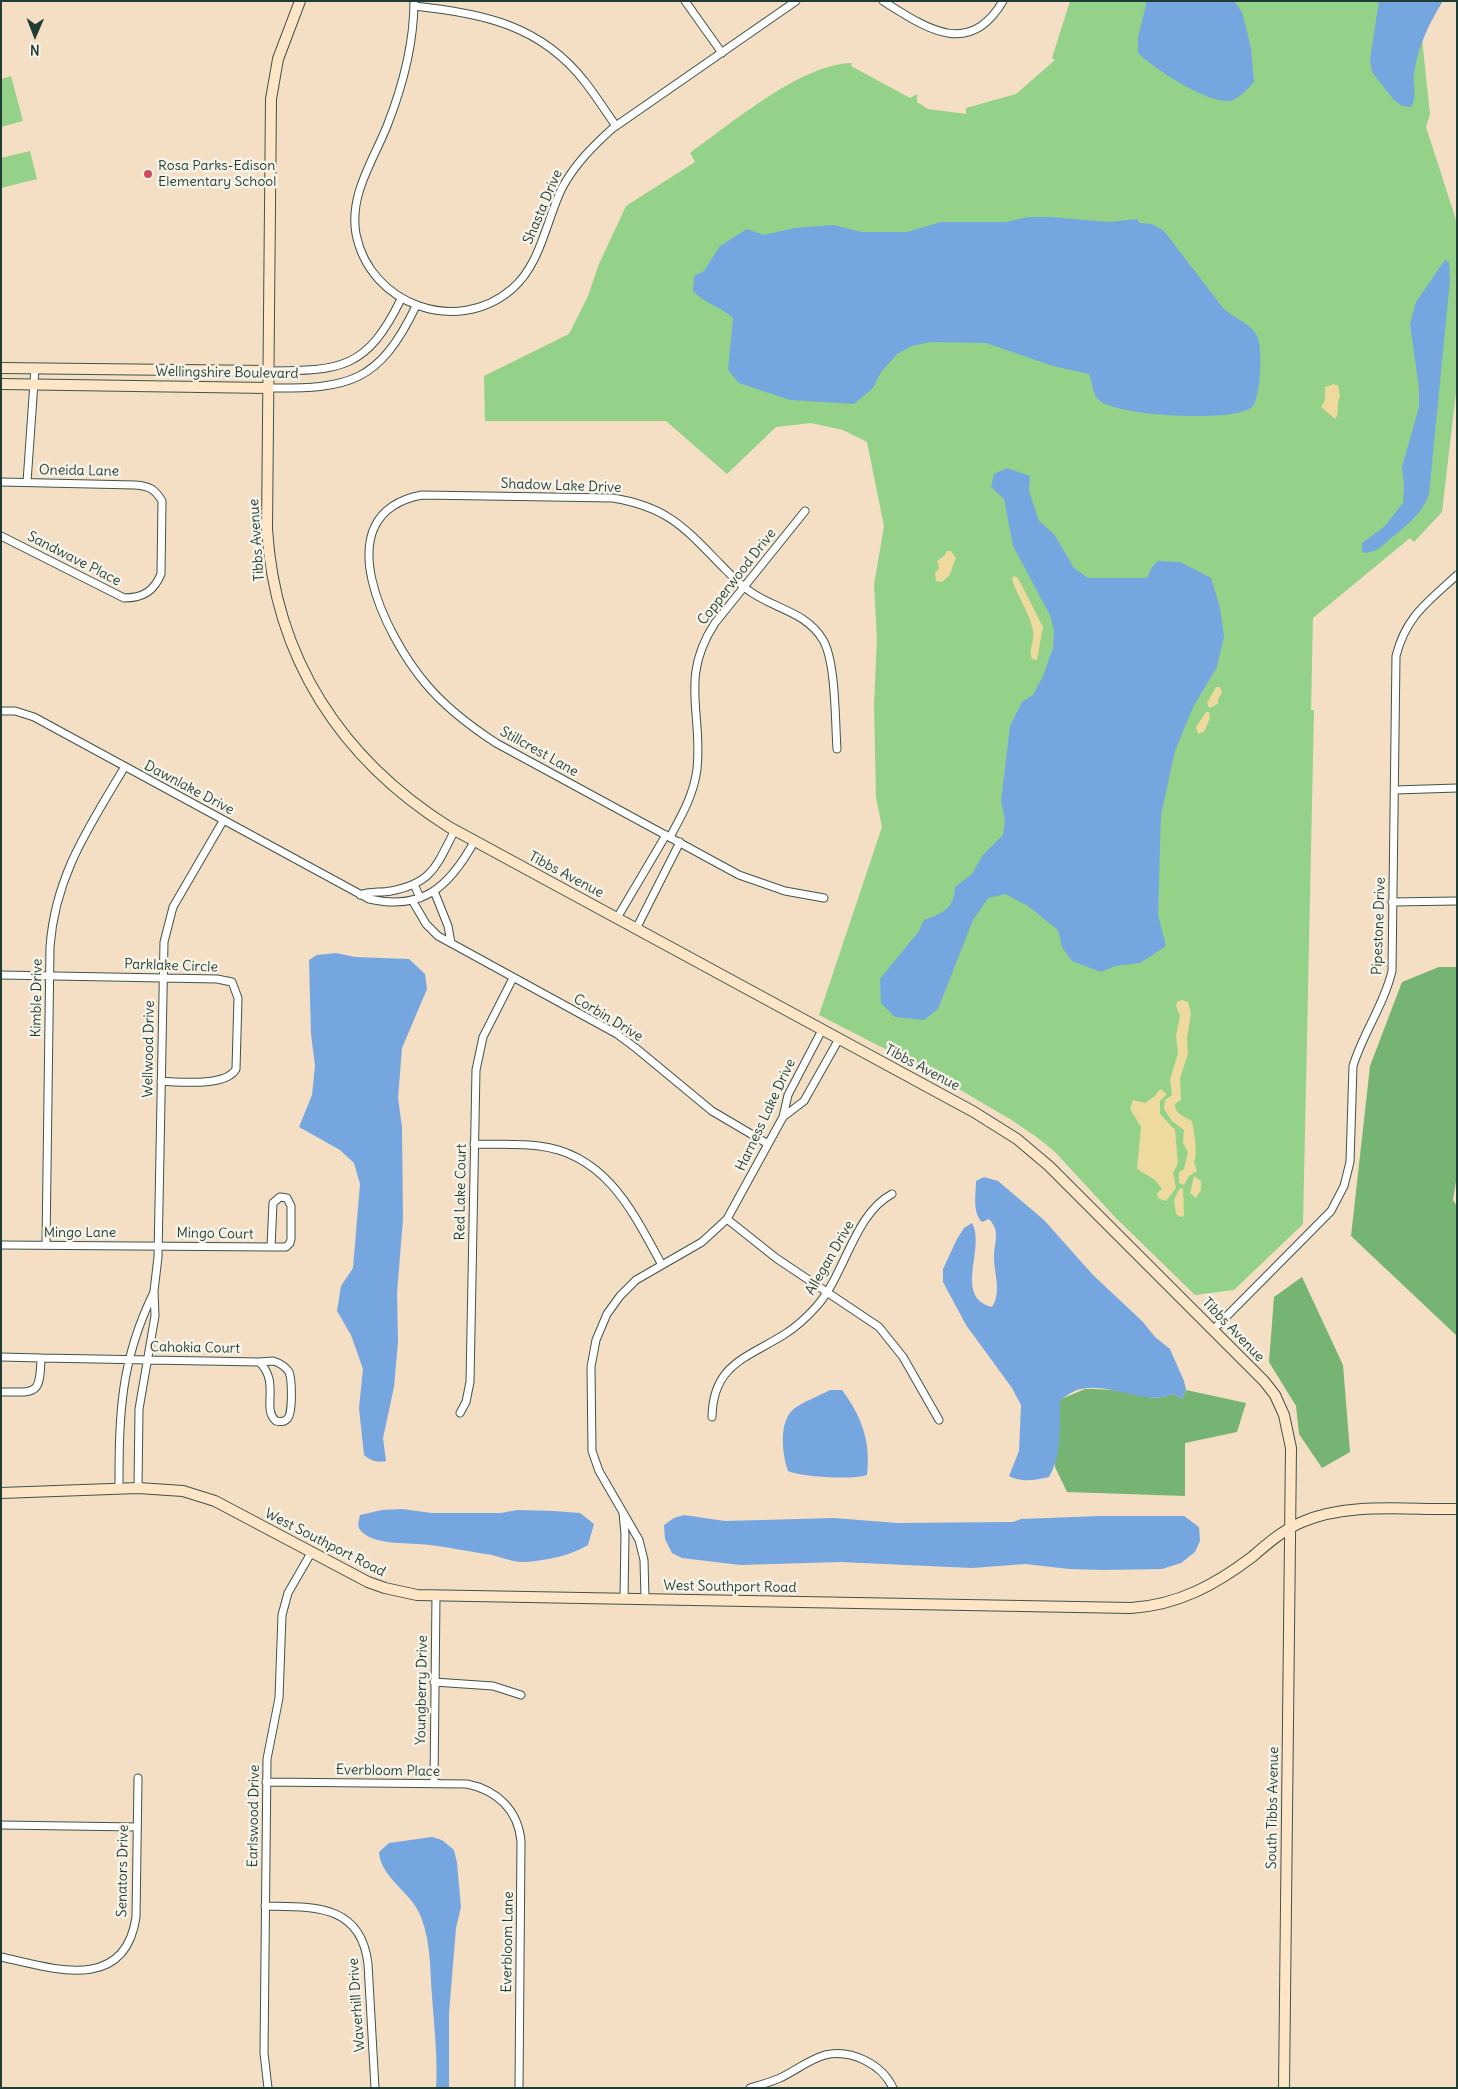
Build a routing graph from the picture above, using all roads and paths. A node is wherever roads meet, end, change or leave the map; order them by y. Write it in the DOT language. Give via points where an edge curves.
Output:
graph roads {
  1 [pos="300,1"];
  2 [pos="685,1"];
  3 [pos="796,1"];
  4 [pos="883,1"];
  5 [pos="1003,1"];
  6 [pos="414,4"];
  7 [pos="722,53"];
  8 [pos="616,126"];
  9 [pos="401,299"];
  10 [pos="416,306"];
  11 [pos="1,368"];
  12 [pos="35,368"];
  13 [pos="268,371"];
  14 [pos="1,384"];
  15 [pos="33,385"];
  16 [pos="268,388"];
  17 [pos="1,482"];
  18 [pos="27,482"];
  19 [pos="156,491"];
  20 [pos="805,511"];
  21 [pos="384,514"];
  22 [pos="1,536"];
  23 [pos="1457,575"];
  24 [pos="744,587"];
  25 [pos="4,711"];
  26 [pos="837,749"];
  27 [pos="124,768"];
  28 [pos="1457,788"];
  29 [pos="1395,790"];
  30 [pos="223,821"];
  31 [pos="455,830"];
  32 [pos="668,836"];
  33 [pos="474,842"];
  34 [pos="680,842"];
  35 [pos="414,884"];
  36 [pos="434,892"];
  37 [pos="360,895"];
  38 [pos="420,898"];
  39 [pos="824,898"];
  40 [pos="412,900"];
  41 [pos="1457,901"];
  42 [pos="1392,902"];
  43 [pos="616,918"];
  44 [pos="636,929"];
  45 [pos="451,943"];
  46 [pos="1,975"];
  47 [pos="50,976"];
  48 [pos="163,978"];
  49 [pos="513,978"];
  50 [pos="822,1030"];
  51 [pos="839,1039"];
  52 [pos="161,1081"];
  53 [pos="783,1117"];
  54 [pos="474,1144"];
  55 [pos="768,1144"];
  56 [pos="892,1194"];
  57 [pos="728,1219"];
  58 [pos="1,1245"];
  59 [pos="46,1245"];
  60 [pos="159,1246"];
  61 [pos="271,1247"];
  62 [pos="662,1265"];
  63 [pos="154,1291"];
  64 [pos="827,1292"];
  65 [pos="1214,1329"];
  66 [pos="1,1357"];
  67 [pos="41,1358"];
  68 [pos="129,1359"];
  69 [pos="147,1359"];
  70 [pos="260,1362"];
  71 [pos="1,1392"];
  72 [pos="460,1413"];
  73 [pos="712,1417"];
  74 [pos="939,1420"];
  75 [pos="138,1488"];
  76 [pos="119,1489"];
  77 [pos="1,1493"];
  78 [pos="1457,1509"];
  79 [pos="623,1513"];
  80 [pos="1290,1528"];
  81 [pos="311,1553"];
  82 [pos="436,1596"];
  83 [pos="624,1599"];
  84 [pos="644,1599"];
  85 [pos="434,1682"];
  86 [pos="521,1695"];
  87 [pos="138,1778"];
  88 [pos="266,1782"];
  89 [pos="434,1784"];
  90 [pos="504,1802"];
  91 [pos="1,1825"];
  92 [pos="137,1827"];
  93 [pos="265,1906"];
  94 [pos="1,1957"];
  95 [pos="893,2087"];
  96 [pos="268,2088"];
  97 [pos="375,2088"];
  98 [pos="519,2088"];
  99 [pos="750,2088"];
  100 [pos="1284,2088"];
  1 -- 13 [label="street, Tibbs Avenue" via="278,59 272,90"];
  2 -- 7 [label="street"];
  3 -- 7 [label="street, Shasta Drive"];
  4 -- 5 [label="street" via="923,27 944,34 960,34 979,28 995,15"];
  6 -- 8 [label="street" via="469,12 526,33 567,63 585,81"];
  6 -- 9 [label="street, Shasta Drive" via="408,53 399,90 361,184 355,209 356,233 364,259 378,280"];
  7 -- 8 [label="street, Shasta Drive"];
  8 -- 10 [label="street, Shasta Drive" via="586,153 571,172 536,256 512,288 494,301 467,311 445,312"];
  9 -- 10 [label="street, Shasta Drive"];
  9 -- 13 [label="street, Wellingshire Boulevard" via="380,337 352,360 320,371"];
  10 -- 16 [label="street, Wellingshire Boulevard" via="393,348 356,378 320,388"];
  11 -- 12 [label="street, Wellingshire Boulevard"];
  12 -- 13 [label="street, Wellingshire Boulevard"];
  12 -- 15 [label="street"];
  13 -- 16 [label="street, Tibbs Avenue"];
  14 -- 15 [label="street, Wellingshire Boulevard"];
  15 -- 16 [label="street, Wellingshire Boulevard"];
  15 -- 18 [label="street"];
  16 -- 31 [label="street, Tibbs Avenue" via="268,547 279,607 297,658 326,712 364,760 433,817"];
  17 -- 18 [label="street, Oneida Lane"];
  18 -- 19 [label="street, Oneida Lane" via="135,484"];
  19 -- 22 [label="street, Sandwave Place" via="163,510 162,574 158,583 142,596 124,598 116,595"];
  20 -- 24 [label="street, Copperwood Drive"];
  21 -- 24 [label="street, Shadow Lake Drive" via="402,501 422,495 624,499 672,518"];
  21 -- 32 [label="street, Stillcrest Lane" via="370,541 370,574 394,637 427,685 462,720 485,736"];
  23 -- 29 [label="street, Pipestone Drive" via="1411,620 1399,642 1395,671"];
  24 -- 26 [label="street, Shadow Lake Drive" via="803,618 822,639 830,665"];
  24 -- 32 [label="street, Copperwood Drive" via="712,627 698,659 693,686 696,775 688,803"];
  25 -- 27 [label="street, Dawnlake Drive" via="34,717"];
  27 -- 30 [label="street, Dawnlake Drive"];
  27 -- 47 [label="street, Kimble Drive" via="78,846 63,879 52,928"];
  28 -- 29 [label="street"];
  29 -- 42 [label="street, Pipestone Drive"];
  30 -- 37 [label="street, Dawnlake Drive"];
  30 -- 48 [label="street, Wellwood Drive" via="170,915 164,942"];
  31 -- 33 [label="street, Tibbs Avenue"];
  31 -- 35 [label="street" via="434,870"];
  32 -- 34 [label="street, Stillcrest Lane"];
  32 -- 43 [label="street, Copperwood Drive"];
  33 -- 36 [label="street, Dawnlake Drive" via="458,870"];
  33 -- 43 [label="street, Tibbs Avenue"];
  34 -- 39 [label="street, Stillcrest Lane" via="754,881"];
  34 -- 44 [label="street"];
  35 -- 37 [label="street" via="388,892"];
  35 -- 38 [label="street"];
  36 -- 38 [label="street, Dawnlake Drive"];
  36 -- 45 [label="street" via="448,926"];
  37 -- 40 [label="street, Dawnlake Drive" via="384,902"];
  38 -- 40 [label="street, Dawnlake Drive"];
  40 -- 45 [label="street, Corbin Drive" via="427,926"];
  41 -- 42 [label="street"];
  42 -- 65 [label="street, Pipestone Drive" via="1389,986 1352,1066 1350,1162 1344,1186 1331,1211"];
  43 -- 44 [label="street, Tibbs Avenue"];
  44 -- 50 [label="street, Tibbs Avenue"];
  45 -- 49 [label="street, Corbin Drive"];
  46 -- 47 [label="street, Parklake Circle"];
  47 -- 48 [label="street, Parklake Circle"];
  47 -- 59 [label="street, Kimble Drive"];
  48 -- 52 [label="street, Wellwood Drive"];
  48 -- 52 [label="street, Parklake Circle" via="232,982 238,998 236,1069 232,1076 222,1080"];
  49 -- 54 [label="street, Red Lake Court" via="478,1052"];
  49 -- 55 [label="street, Corbin Drive" via="623,1038 712,1111"];
  50 -- 51 [label="street, Tibbs Avenue"];
  50 -- 53 [label="street, Harness Lake Drive" via="788,1095"];
  51 -- 53 [label="street" via="804,1101"];
  51 -- 65 [label="street, Tibbs Avenue" via="974,1112 1023,1144"];
  52 -- 60 [label="street, Wellwood Drive"];
  53 -- 55 [label="street, Harness Lake Drive"];
  54 -- 62 [label="street" via="545,1146 565,1151 586,1163 625,1199"];
  54 -- 72 [label="street, Red Lake Court" via="470,1382"];
  55 -- 57 [label="street, Harness Lake Drive"];
  56 -- 64 [label="street, Allegan Drive" via="871,1212"];
  57 -- 62 [label="street, Harness Lake Drive" via="702,1242"];
  57 -- 64 [label="street" via="776,1258"];
  58 -- 59 [label="street, Mingo Lane"];
  59 -- 60 [label="street, Mingo Lane"];
  60 -- 61 [label="street, Mingo Court"];
  60 -- 63 [label="street, Wellwood Drive"];
  61 -- 61 [label="street, Mingo Court" via="286,1247 290,1243 292,1206 287,1198 280,1197 273,1204"];
  62 -- 79 [label="street, Harness Lake Drive" via="636,1280 617,1300 600,1329 593,1356 592,1451 599,1471"];
  63 -- 68 [label="street, Wellwood Drive"];
  63 -- 69 [label="street, Wellwood Drive" via="155,1316"];
  64 -- 73 [label="street, Allegan Drive" via="796,1326 728,1370 715,1391"];
  64 -- 74 [label="street" via="870,1319 889,1337"];
  65 -- 80 [label="street, Tibbs Avenue" via="1271,1389 1284,1415 1291,1448"];
  66 -- 67 [label="street, Cahokia Court"];
  67 -- 68 [label="street, Cahokia Court"];
  67 -- 71 [label="street" via="40,1381 36,1389"];
  68 -- 69 [label="street, Cahokia Court"];
  68 -- 76 [label="street, Wellwood Drive" via="120,1404"];
  69 -- 70 [label="street, Cahokia Court"];
  69 -- 75 [label="street, Wellwood Drive" via="138,1419"];
  70 -- 70 [label="street, Cahokia Court" via="270,1376 270,1414 276,1421 287,1420 290,1414 290,1375 276,1362"];
  75 -- 76 [label="street, West Southport Road"];
  75 -- 81 [label="street, West Southport Road" via="183,1491 215,1501"];
  76 -- 77 [label="street, West Southport Road"];
  78 -- 80 [label="street, West Southport Road" via="1349,1510 1317,1517"];
  79 -- 83 [label="street"];
  79 -- 84 [label="street, Harness Lake Drive" via="643,1552"];
  80 -- 84 [label="street, West Southport Road" via="1217,1582 1176,1600 1139,1608"];
  80 -- 100 [label="street, South Tibbs Avenue"];
  81 -- 82 [label="street, West Southport Road" via="385,1588"];
  81 -- 88 [label="street, Earlswood Drive" via="288,1593 282,1615 279,1698"];
  82 -- 83 [label="street, West Southport Road"];
  82 -- 85 [label="street, Youngberry Drive"];
  83 -- 84 [label="street, West Southport Road"];
  85 -- 86 [label="street" via="493,1686"];
  85 -- 89 [label="street, Youngberry Drive"];
  87 -- 92 [label="street, Senators Drive"];
  88 -- 89 [label="street, Everbloom Place"];
  88 -- 93 [label="street, Earlswood Drive"];
  89 -- 90 [label="street, Everbloom Place" via="473,1785 488,1790"];
  90 -- 98 [label="street, Everbloom Lane" via="516,1820 521,1841"];
  91 -- 92 [label="street"];
  92 -- 94 [label="street, Senators Drive" via="135,1922 128,1942 114,1958 80,1972"];
  93 -- 96 [label="street, Earlswood Drive" via="264,2053"];
  93 -- 97 [label="street, Waverhill Drive" via="320,1908 341,1917 358,1933 368,1958"];
  95 -- 99 [label="street" via="884,2072 867,2060 847,2055 826,2055"];
}
